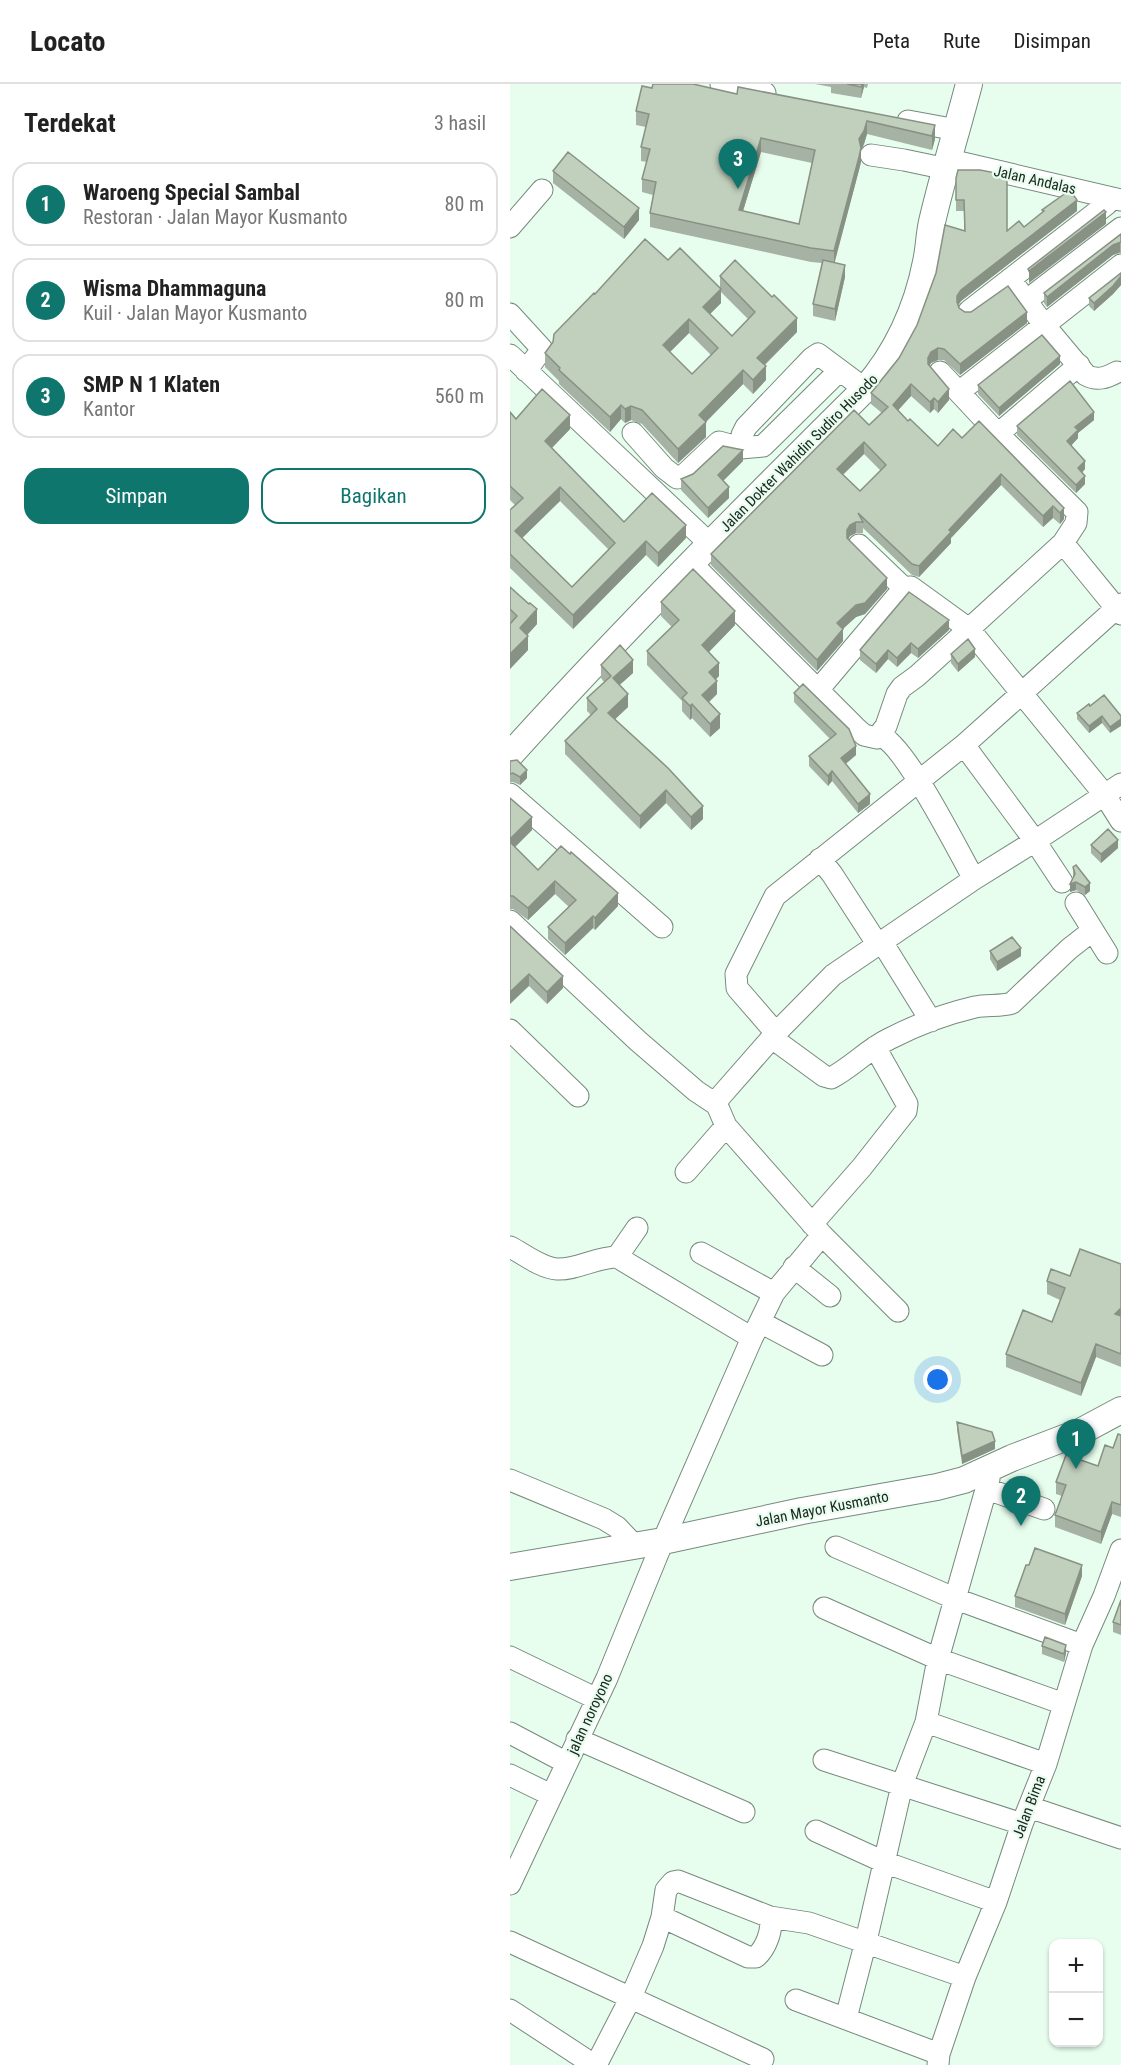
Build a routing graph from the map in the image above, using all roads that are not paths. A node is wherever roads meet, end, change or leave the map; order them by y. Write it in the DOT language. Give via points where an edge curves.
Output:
graph roads {
  1 [pos="722,84"];
  2 [pos="969,84"];
  3 [pos="780,96"];
  4 [pos="884,116"];
  5 [pos="957,130"];
  6 [pos="871,155"];
  7 [pos="948,164"];
  8 [pos="542,190"];
  9 [pos="1111,200"];
  10 [pos="510,227"];
  11 [pos="1121,227"];
  12 [pos="1121,265"];
  13 [pos="1010,279"];
  14 [pos="1027,300"];
  15 [pos="969,311"];
  16 [pos="510,314"];
  17 [pos="1045,326"];
  18 [pos="510,355"];
  19 [pos="1079,365"];
  20 [pos="526,370"];
  21 [pos="940,372"];
  22 [pos="1120,373"];
  23 [pos="866,389"];
  24 [pos="958,392"];
  25 [pos="633,433"];
  26 [pos="998,434"];
  27 [pos="670,474"];
  28 [pos="655,490"];
  29 [pos="709,543"];
  30 [pos="1063,543"];
  31 [pos="859,545"];
  32 [pos="690,562"];
  33 [pos="904,588"];
  34 [pos="1120,609"];
  35 [pos="969,629"];
  36 [pos="818,690"];
  37 [pos="1022,692"];
  38 [pos="877,738"];
  39 [pos="964,745"];
  40 [pos="510,755"];
  41 [pos="920,782"];
  42 [pos="1112,789"];
  43 [pos="510,794"];
  44 [pos="1121,821"];
  45 [pos="1035,841"];
  46 [pos="820,859"];
  47 [pos="974,879"];
  48 [pos="1062,882"];
  49 [pos="1076,903"];
  50 [pos="510,921"];
  51 [pos="662,927"];
  52 [pos="1092,931"];
  53 [pos="880,943"];
  54 [pos="1107,953"];
  55 [pos="932,1021"];
  56 [pos="510,1030"];
  57 [pos="774,1036"];
  58 [pos="875,1047"];
  59 [pos="578,1096"];
  60 [pos="717,1105"];
  61 [pos="726,1126"];
  62 [pos="686,1172"];
  63 [pos="637,1228"];
  64 [pos="817,1230"];
  65 [pos="510,1247"];
  66 [pos="701,1253"];
  67 [pos="617,1257"];
  68 [pos="794,1267"];
  69 [pos="774,1293"];
  70 [pos="830,1296"];
  71 [pos="898,1311"];
  72 [pos="756,1330"];
  73 [pos="822,1355"];
  74 [pos="1121,1410"];
  75 [pos="987,1479"];
  76 [pos="510,1480"];
  77 [pos="1044,1509"];
  78 [pos="663,1541"];
  79 [pos="635,1546"];
  80 [pos="836,1546"];
  81 [pos="1121,1550"];
  82 [pos="510,1567"];
  83 [pos="956,1599"];
  84 [pos="1113,1599"];
  85 [pos="824,1608"];
  86 [pos="1082,1645"];
  87 [pos="510,1657"];
  88 [pos="938,1659"];
  89 [pos="597,1699"];
  90 [pos="1064,1704"];
  91 [pos="926,1722"];
  92 [pos="510,1733"];
  93 [pos="577,1739"];
  94 [pos="824,1760"];
  95 [pos="567,1763"];
  96 [pos="1046,1764"];
  97 [pos="510,1775"];
  98 [pos="902,1785"];
  99 [pos="551,1795"];
  100 [pos="744,1812"];
  101 [pos="1025,1815"];
  102 [pos="816,1831"];
  103 [pos="1121,1838"];
  104 [pos="884,1862"];
  105 [pos="510,1884"];
  106 [pos="996,1902"];
  107 [pos="662,1917"];
  108 [pos="770,1917"];
  109 [pos="866,1941"];
  110 [pos="510,1942"];
  111 [pos="965,1977"];
  112 [pos="631,1997"];
  113 [pos="796,2000"];
  114 [pos="510,2010"];
  115 [pos="846,2018"];
  116 [pos="763,2059"];
  117 [pos="938,2059"];
  118 [pos="595,2065"];
  1 -- 3 [label="street"];
  2 -- 5 [label="main road, Jalan Dokter Wahidin Sudiro Husodo"];
  4 -- 5 [label="street"];
  5 -- 7 [label="main road, Jalan Dokter Wahidin Sudiro Husodo"];
  6 -- 7 [label="street, Jalan Andalas"];
  7 -- 9 [label="street, Jalan Andalas"];
  7 -- 23 [label="main road, Jalan Dokter Wahidin Sudiro Husodo" via="917,295 884,368"];
  8 -- 10 [label="street"];
  9 -- 11 [label="street"];
  9 -- 13 [label="street"];
  11 -- 14 [label="street"];
  12 -- 17 [label="street"];
  13 -- 14 [label="street"];
  13 -- 15 [label="street"];
  14 -- 17 [label="street"];
  16 -- 20 [label="street" via="542,349"];
  17 -- 19 [label="street"];
  17 -- 24 [label="street"];
  18 -- 20 [label="street"];
  19 -- 22 [label="street" via="1094,379"];
  19 -- 26 [label="street"];
  20 -- 28 [label="street"];
  21 -- 24 [label="street"];
  23 -- 27 [label="street" via="839,371 763,446 719,442 681,478"];
  23 -- 29 [label="main road, Jalan Dokter Wahidin Sudiro Husodo"];
  24 -- 26 [label="street"];
  25 -- 27 [label="street"];
  26 -- 30 [label="street" via="1077,513 1076,523"];
  27 -- 28 [label="street"];
  28 -- 29 [label="street"];
  29 -- 32 [label="main road, Jalan Dokter Wahidin Sudiro Husodo"];
  30 -- 34 [label="street"];
  30 -- 35 [label="street"];
  31 -- 33 [label="street"];
  32 -- 36 [label="street"];
  32 -- 40 [label="main road, Jalan Dokter Wahidin Sudiro Husodo"];
  33 -- 35 [label="street" via="916,590"];
  33 -- 36 [label="street"];
  34 -- 37 [label="street"];
  35 -- 37 [label="street"];
  35 -- 38 [label="street" via="902,687"];
  36 -- 38 [label="street" via="864,735"];
  37 -- 39 [label="street"];
  37 -- 42 [label="street"];
  38 -- 41 [label="street" via="889,739"];
  39 -- 41 [label="street"];
  39 -- 45 [label="street"];
  41 -- 46 [label="street"];
  41 -- 47 [label="street"];
  42 -- 44 [label="street"];
  42 -- 45 [label="street"];
  43 -- 51 [label="street"];
  45 -- 47 [label="street"];
  45 -- 48 [label="street"];
  46 -- 53 [label="street"];
  46 -- 57 [label="street" via="775,896 736,975 737,988"];
  47 -- 53 [label="street"];
  49 -- 52 [label="street"];
  50 -- 60 [label="street" via="638,1041"];
  52 -- 54 [label="street"];
  52 -- 55 [label="street" via="1012,1003 979,1006"];
  53 -- 55 [label="street"];
  53 -- 57 [label="street" via="829,978"];
  55 -- 58 [label="street"];
  56 -- 59 [label="street"];
  57 -- 58 [label="street" via="831,1078"];
  57 -- 60 [label="street"];
  58 -- 64 [label="street, jalan noroyono" via="907,1104 906,1111"];
  60 -- 61 [label="street"];
  61 -- 62 [label="street"];
  61 -- 64 [label="street"];
  63 -- 67 [label="street"];
  64 -- 68 [label="street, jalan noroyono"];
  64 -- 71 [label="street"];
  65 -- 67 [label="street" via="555,1269"];
  66 -- 69 [label="street"];
  67 -- 72 [label="street"];
  68 -- 69 [label="street, jalan noroyono"];
  68 -- 70 [label="street"];
  69 -- 72 [label="street, jalan noroyono"];
  72 -- 73 [label="street"];
  72 -- 78 [label="street, jalan noroyono"];
  74 -- 75 [label="main road, Jalan Mayor Kusmanto"];
  75 -- 77 [label="street"];
  75 -- 78 [label="main road, Jalan Mayor Kusmanto" via="964,1480"];
  75 -- 83 [label="street"];
  76 -- 79 [label="street" via="604,1519"];
  78 -- 79 [label="main road, Jalan Mayor Kusmanto"];
  78 -- 89 [label="street, jalan noroyono"];
  79 -- 82 [label="main road, Jalan Mayor Kusmanto"];
  80 -- 83 [label="street"];
  81 -- 84 [label="street, Jalan Bima"];
  83 -- 86 [label="street"];
  83 -- 88 [label="street"];
  84 -- 86 [label="street, Jalan Bima"];
  85 -- 88 [label="street"];
  86 -- 90 [label="street, Jalan Bima"];
  87 -- 89 [label="street"];
  88 -- 90 [label="street"];
  88 -- 91 [label="street"];
  89 -- 93 [label="street, jalan noroyono"];
  90 -- 96 [label="street, Jalan Bima"];
  91 -- 96 [label="street"];
  91 -- 98 [label="street"];
  92 -- 95 [label="street"];
  93 -- 95 [label="street, jalan noroyono"];
  93 -- 100 [label="street"];
  94 -- 98 [label="street"];
  95 -- 99 [label="street, jalan noroyono"];
  96 -- 101 [label="street, Jalan Bima"];
  97 -- 99 [label="street"];
  98 -- 101 [label="street"];
  98 -- 104 [label="street"];
  99 -- 105 [label="street, jalan noroyono"];
  101 -- 103 [label="street"];
  101 -- 106 [label="street, Jalan Bima"];
  102 -- 104 [label="street"];
  104 -- 106 [label="street"];
  104 -- 109 [label="street"];
  106 -- 111 [label="street, Jalan Bima"];
  107 -- 108 [label="street" via="666,1890 678,1881"];
  107 -- 108 [label="street" via="748,1957 756,1957 772,1926"];
  107 -- 112 [label="street"];
  108 -- 109 [label="street" via="809,1923"];
  109 -- 111 [label="street"];
  109 -- 115 [label="street"];
  110 -- 112 [label="street"];
  111 -- 117 [label="street, Jalan Bima"];
  112 -- 116 [label="street"];
  112 -- 118 [label="street"];
  113 -- 115 [label="street"];
  114 -- 118 [label="street"];
  115 -- 117 [label="street"];
}
